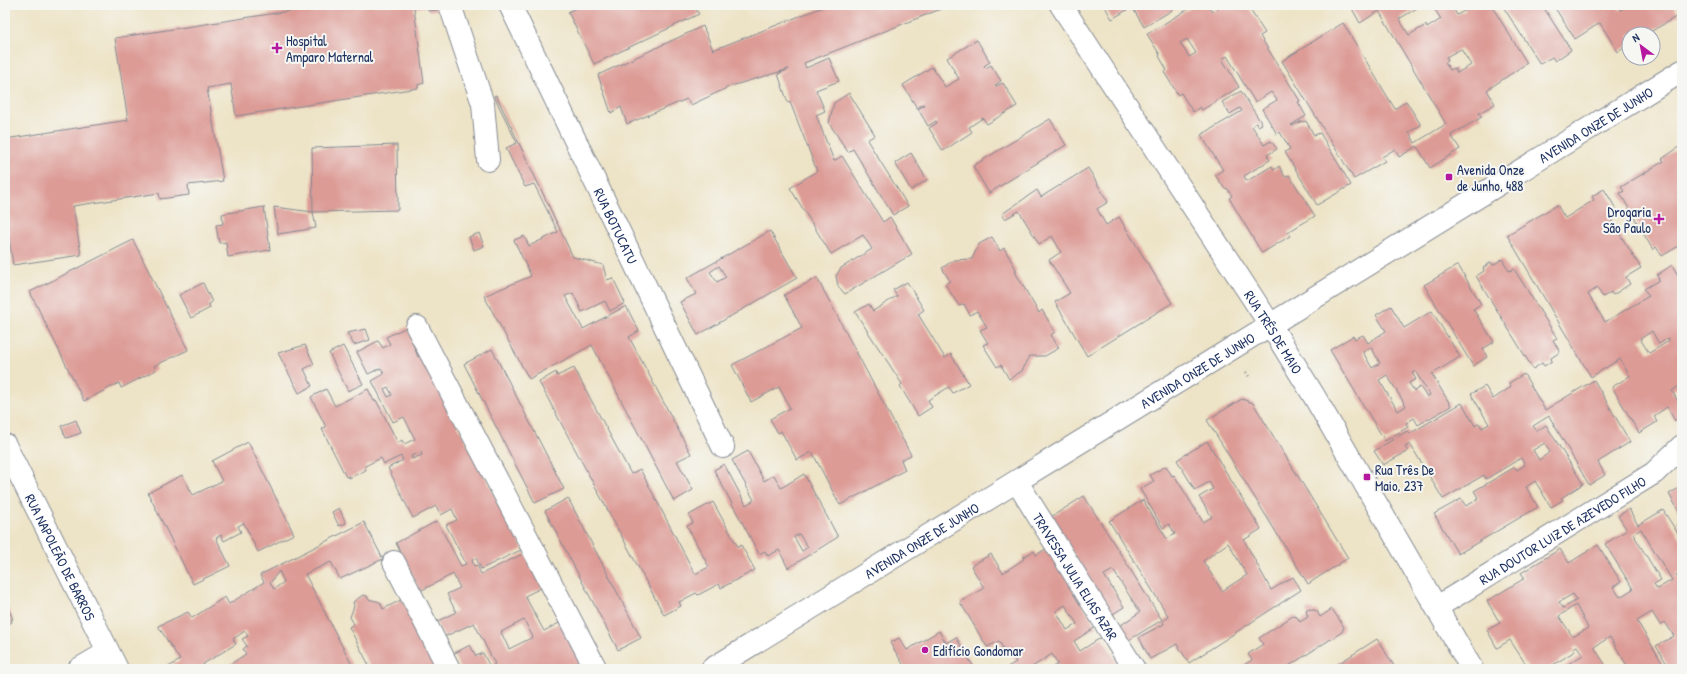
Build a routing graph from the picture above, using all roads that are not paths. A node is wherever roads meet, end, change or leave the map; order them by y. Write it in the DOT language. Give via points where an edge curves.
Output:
graph roads {
  1 [pos="450,5"];
  2 [pos="510,5"];
  3 [pos="1061,5"];
  4 [pos="1682,71"];
  5 [pos="488,160"];
  6 [pos="1271,326"];
  7 [pos="417,327"];
  8 [pos="5,445"];
  9 [pos="1682,446"];
  10 [pos="723,447"];
  11 [pos="1017,482"];
  12 [pos="394,562"];
  13 [pos="1436,608"];
  14 [pos="112,660"];
  15 [pos="79,669"];
  16 [pos="449,669"];
  17 [pos="596,669"];
  18 [pos="712,669"];
  19 [pos="1134,669"];
  20 [pos="1472,669"];
  1 -- 5 [label="street" via="483,104"];
  2 -- 10 [label="street, RUA BOTUCATU"];
  3 -- 6 [label="street, RUA TRÊS DE MAIO"];
  4 -- 6 [label="street, AVENIDA ONZE DE JUNHO"];
  6 -- 11 [label="street, AVENIDA ONZE DE JUNHO"];
  6 -- 13 [label="street, RUA TRÊS DE MAIO"];
  7 -- 17 [label="street"];
  8 -- 14 [label="street, RUA NAPOLEÃO DE BARROS"];
  9 -- 13 [label="street, RUA DOUTOR LUIZ DE AZEVEDO FILHO" via="1654,473"];
  11 -- 18 [label="street, AVENIDA ONZE DE JUNHO"];
  11 -- 19 [label="street, TRAVESSA JULIA ELIAS AZAR"];
  12 -- 16 [label="street"];
  13 -- 20 [label="street, RUA TRÊS DE MAIO"];
  14 -- 15 [label="street"];
}
